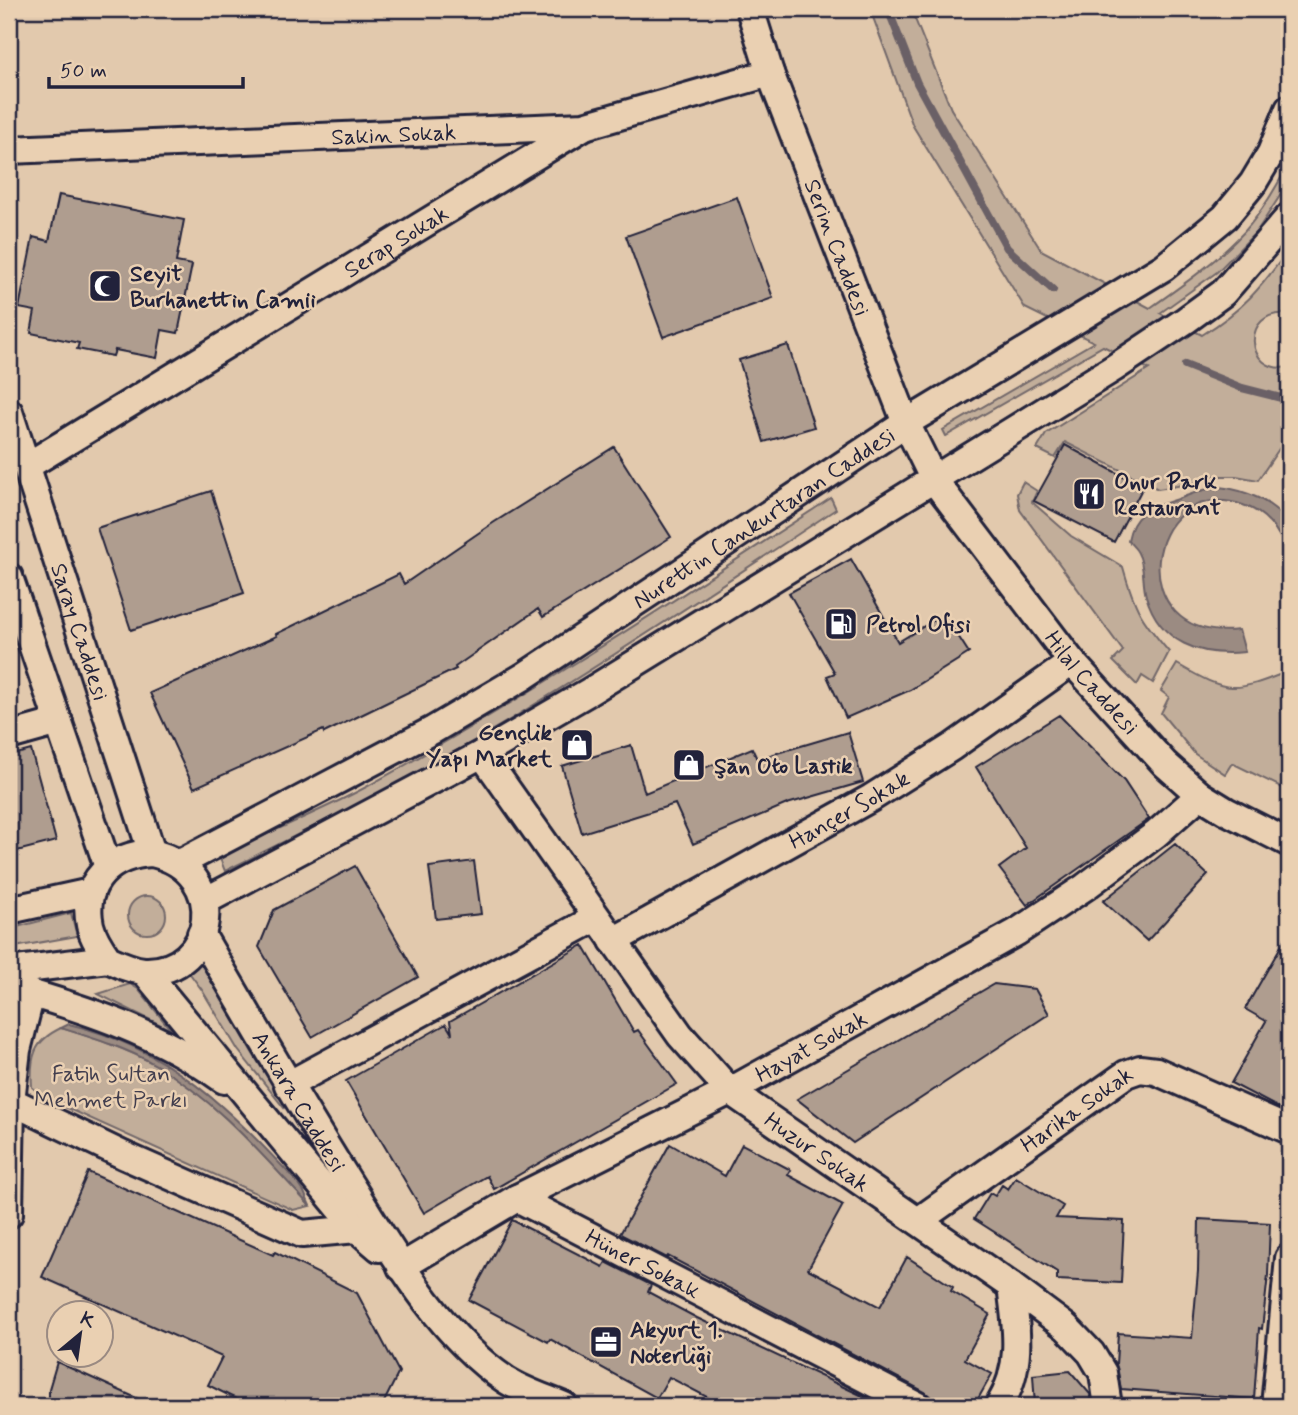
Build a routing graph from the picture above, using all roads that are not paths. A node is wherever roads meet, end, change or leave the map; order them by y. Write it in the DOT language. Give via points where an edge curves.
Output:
graph roads {
  1 [pos="750,9"];
  2 [pos="770,73"];
  3 [pos="1289,109"];
  4 [pos="584,126"];
  5 [pos="9,150"];
  6 [pos="1289,217"];
  7 [pos="9,412"];
  8 [pos="906,424"];
  9 [pos="27,466"];
  10 [pos="934,480"];
  11 [pos="9,577"];
  12 [pos="1072,662"];
  13 [pos="59,722"];
  14 [pos="9,736"];
  15 [pos="482,754"];
  16 [pos="1200,795"];
  17 [pos="1289,843"];
  18 [pos="152,853"];
  19 [pos="180,863"];
  20 [pos="108,867"];
  21 [pos="92,892"];
  22 [pos="205,901"];
  23 [pos="9,910"];
  24 [pos="596,918"];
  25 [pos="201,934"];
  26 [pos="613,940"];
  27 [pos="108,959"];
  28 [pos="9,971"];
  29 [pos="144,971"];
  30 [pos="20,990"];
  31 [pos="288,1085"];
  32 [pos="730,1091"];
  33 [pos="11,1101"];
  34 [pos="254,1102"];
  35 [pos="1289,1130"];
  36 [pos="517,1199"];
  37 [pos="9,1214"];
  38 [pos="918,1221"];
  39 [pos="357,1229"];
  40 [pos="1289,1258"];
  41 [pos="401,1267"];
  42 [pos="1011,1286"];
  43 [pos="564,1406"];
  44 [pos="918,1406"];
  45 [pos="999,1406"];
  46 [pos="1108,1406"];
  47 [pos="1275,1406"];
  1 -- 2 [label="street, Serin Caddesi"];
  2 -- 4 [label="street, Sakin Sokak"];
  2 -- 8 [label="street, Serin Caddesi"];
  3 -- 8 [label="street, Nurettin Cankurtaran Caddesi" via="1253,183 1225,217 1194,244 1129,289"];
  4 -- 5 [label="street, Sakin Sokak"];
  4 -- 9 [label="street, Serap Sokak"];
  6 -- 10 [label="street" via="1223,293 1114,368"];
  7 -- 9 [label="street, Saray Caddesi"];
  8 -- 10 [label="street, Serin Caddesi"];
  8 -- 19 [label="street, Nurettin Cankurtaran Caddesi" via="523,677 433,730"];
  9 -- 18 [label="street, Saray Caddesi"];
  10 -- 12 [label="street, Hilal Caddesi"];
  10 -- 15 [label="street"];
  11 -- 13 [label="street"];
  12 -- 16 [label="street, Hilal Caddesi" via="1165,764"];
  12 -- 26 [label="street, Hançer Sokak" via="872,798"];
  13 -- 14 [label="street"];
  13 -- 20 [label="street"];
  15 -- 22 [label="street"];
  15 -- 24 [label="street, Huzur Sokak"];
  16 -- 17 [label="street, Hilal Caddesi"];
  16 -- 32 [label="street, Hayat Sokak" via="1156,834 1017,932"];
  18 -- 19 [label="street"];
  18 -- 20 [label="street" via="121,858"];
  19 -- 22 [label="street" via="192,874"];
  20 -- 21 [label="street"];
  21 -- 23 [label="street"];
  21 -- 27 [label="street" via="90,928"];
  22 -- 25 [label="street"];
  24 -- 26 [label="street, Huzur Sokak"];
  24 -- 31 [label="street"];
  25 -- 29 [label="street" via="181,959 168,967"];
  25 -- 31 [label="street, Ankara Caddesi"];
  26 -- 32 [label="street, Huzur Sokak" via="680,1035"];
  27 -- 28 [label="street"];
  27 -- 29 [label="street"];
  29 -- 34 [label="street, Ankara Caddesi"];
  30 -- 33 [label="street"];
  30 -- 34 [label="street, Ankara Caddesi" via="116,1020 157,1039"];
  31 -- 41 [label="street, Ankara Caddesi"];
  32 -- 36 [label="street, Hayat Sokak"];
  32 -- 38 [label="street, Huzur Sokak"];
  33 -- 37 [label="street"];
  33 -- 39 [label="street" via="302,1234"];
  34 -- 39 [label="street, Ankara Caddesi"];
  35 -- 38 [label="street, Harika Sokak" via="1167,1075 1140,1069 1126,1074"];
  36 -- 41 [label="street, Hayat Sokak"];
  36 -- 44 [label="street, Hüner Sokak"];
  38 -- 42 [label="street, Huzur Sokak"];
  39 -- 41 [label="street, Ankara Caddesi"];
  40 -- 47 [label="street"];
  41 -- 43 [label="street, Ankara Caddesi" via="478,1357 507,1381"];
  42 -- 45 [label="street" via="1016,1363 1010,1388"];
  42 -- 46 [label="street, Huzur Sokak" via="1066,1327 1091,1353 1103,1373"];
}
